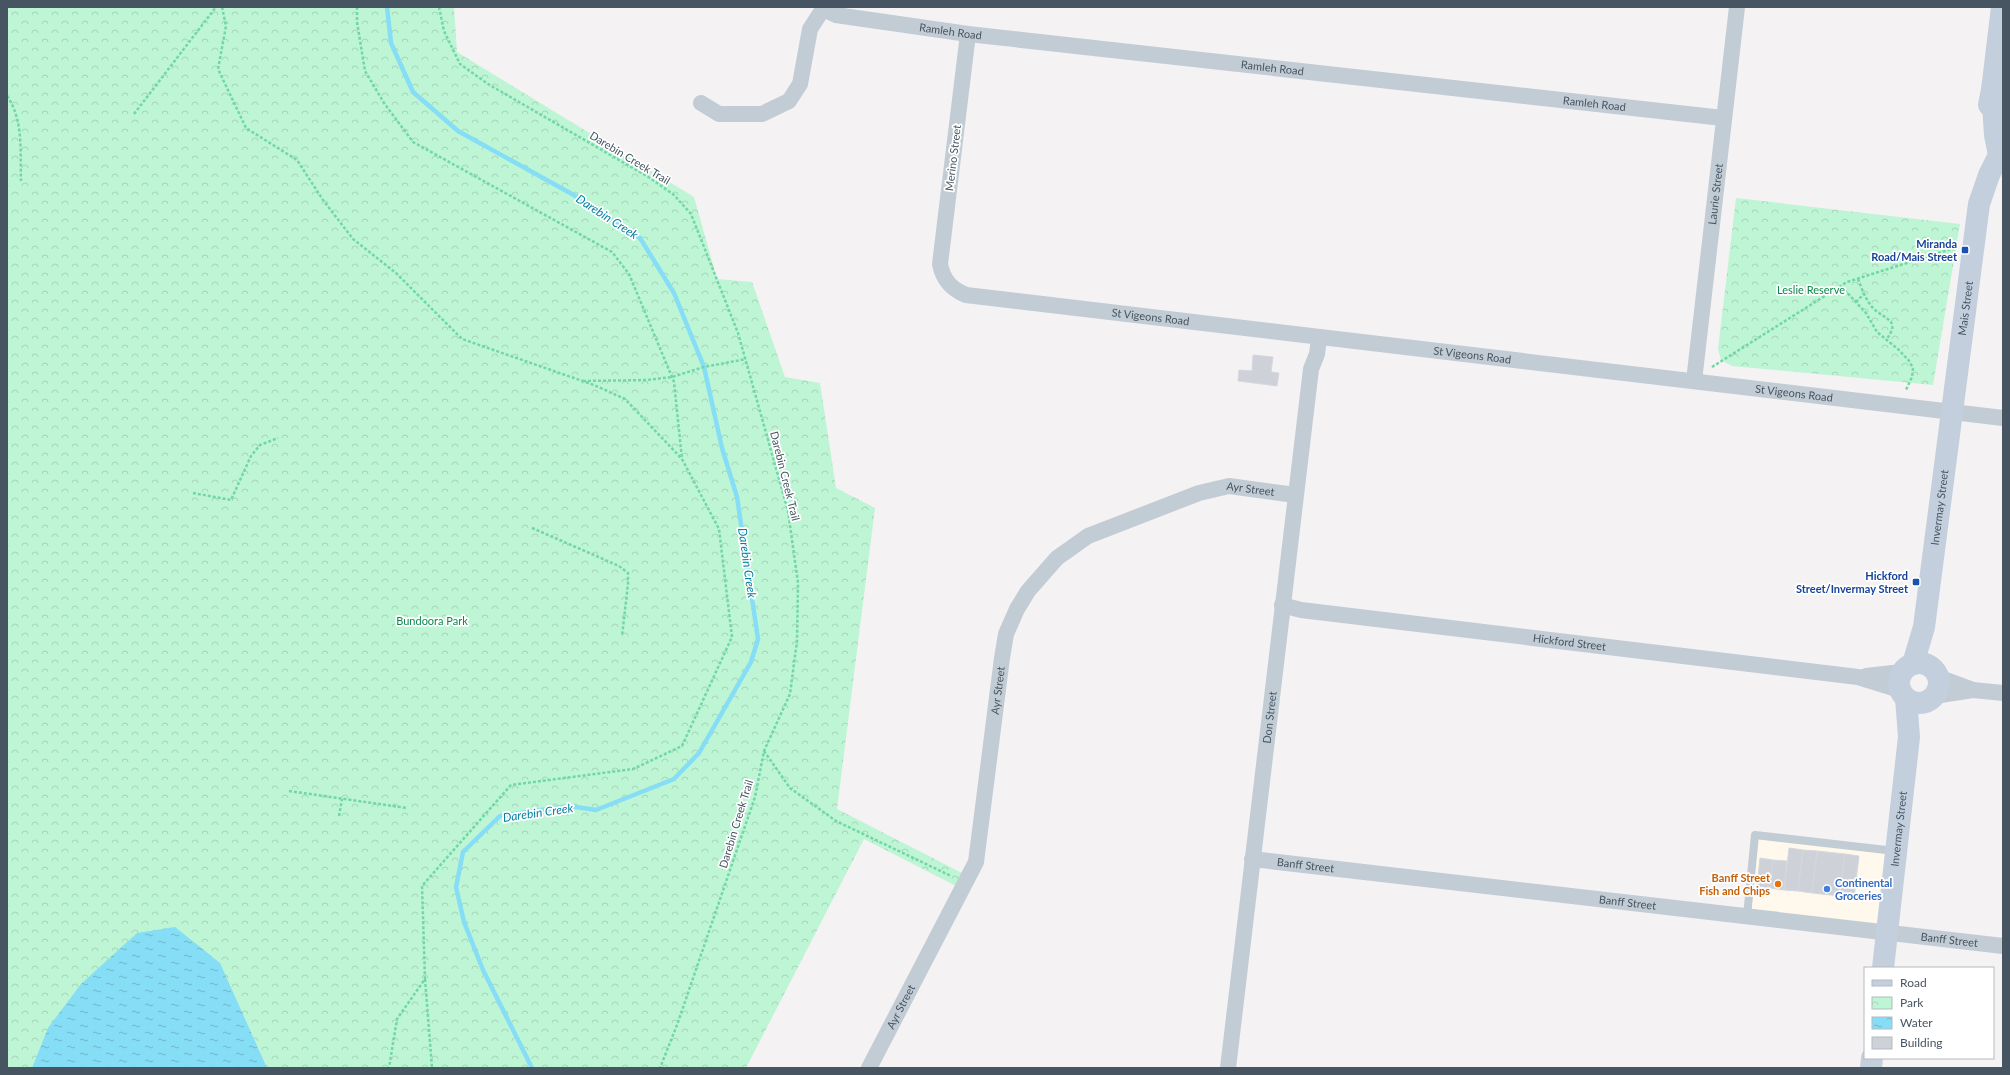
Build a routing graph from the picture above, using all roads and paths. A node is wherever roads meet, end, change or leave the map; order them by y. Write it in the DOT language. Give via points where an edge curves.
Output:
graph roads {
  1 [pos="216,7"];
  2 [pos="222,7"];
  3 [pos="357,7"];
  4 [pos="439,7"];
  5 [pos="1737,7"];
  6 [pos="2002,7"];
  7 [pos="822,8"];
  8 [pos="968,34"];
  9 [pos="7,96"];
  10 [pos="701,103"];
  11 [pos="134,114"];
  12 [pos="1723,118"];
  13 [pos="1996,155"];
  14 [pos="21,181"];
  15 [pos="1973,251"];
  16 [pos="1858,279"];
  17 [pos="946,282"];
  18 [pos="1841,286"];
  19 [pos="1864,294"];
  20 [pos="1856,302"];
  21 [pos="1314,338"];
  22 [pos="1886,340"];
  23 [pos="746,359"];
  24 [pos="1711,367"];
  25 [pos="672,377"];
  26 [pos="1694,380"];
  27 [pos="581,381"];
  28 [pos="1906,390"];
  29 [pos="1952,412"];
  30 [pos="2003,418"];
  31 [pos="278,438"];
  32 [pos="682,459"];
  33 [pos="192,493"];
  34 [pos="1295,495"];
  35 [pos="532,528"];
  36 [pos="1282,605"];
  37 [pos="622,636"];
  38 [pos="1919,683"];
  39 [pos="2003,693"];
  40 [pos="764,751"];
  41 [pos="289,791"];
  42 [pos="342,799"];
  43 [pos="407,808"];
  44 [pos="340,816"];
  45 [pos="1896,851"];
  46 [pos="1252,859"];
  47 [pos="966,884"];
  48 [pos="1747,916"];
  49 [pos="1887,931"];
  50 [pos="2003,946"];
  51 [pos="1882,967"];
  52 [pos="425,979"];
  53 [pos="1227,1067"];
  54 [pos="389,1068"];
  55 [pos="432,1068"];
  56 [pos="660,1068"];
  57 [pos="870,1068"];
  1 -- 11 [label="path"];
  2 -- 27 [label="path" via="226,26 218,69 246,128 297,160 353,239 396,273 462,339"];
  3 -- 25 [label="path" via="365,71 384,103 413,142 612,252 629,274"];
  4 -- 23 [label="path, Darebin Creek Trail" via="444,31 460,64 488,84 650,178 691,214"];
  5 -- 12 [label="street, Laurie Street"];
  6 -- 13 [label="street, Mais Street" via="1992,90"];
  7 -- 8 [label="street, Ramleh Road" via="836,15"];
  7 -- 10 [label="street" via="810,29 800,84 789,101 762,114 719,114"];
  8 -- 12 [label="street, Ramleh Road"];
  8 -- 17 [label="street, Merino Street" via="940,264"];
  9 -- 14 [label="path" via="14,107 19,124"];
  12 -- 26 [label="street, Laurie Street"];
  13 -- 15 [label="street, Mais Street" via="1979,204"];
  15 -- 16 [label="path" via="1951,249"];
  15 -- 29 [label="street, Mais Street"];
  16 -- 18 [label="path"];
  16 -- 19 [label="path"];
  17 -- 21 [label="street, St Vigeons Road" via="956,291 966,295"];
  18 -- 20 [label="path"];
  18 -- 24 [label="path"];
  19 -- 20 [label="path"];
  19 -- 22 [label="path" via="1874,309 1888,318 1892,324 1893,329"];
  20 -- 22 [label="path" via="1866,313 1876,332"];
  21 -- 26 [label="street, St Vigeons Road"];
  21 -- 34 [label="street, Don Street" via="1306,352 1311,369"];
  22 -- 28 [label="path" via="1910,362 1912,377"];
  23 -- 25 [label="path" via="704,367"];
  23 -- 40 [label="path, Darebin Creek Trail" via="788,511 798,583 797,641 790,694"];
  25 -- 27 [label="path"];
  25 -- 32 [label="path"];
  26 -- 29 [label="street, St Vigeons Road"];
  27 -- 32 [label="path" via="625,398"];
  29 -- 30 [label="street, St Vigeons Road"];
  29 -- 38 [label="street, Invermay Street"];
  31 -- 33 [label="path" via="260,445 251,456 231,500"];
  32 -- 52 [label="path" via="719,529 732,637 682,746 633,769 511,785 422,886"];
  34 -- 36 [label="street, Don Street"];
  34 -- 47 [label="street, Ayr Street" via="1229,486 1199,493 1088,536 1056,558 1043,572 1028,591 1006,634 979,848"];
  35 -- 37 [label="path" via="628,572"];
  36 -- 38 [label="street, Hickford Street" via="1309,611"];
  36 -- 46 [label="street, Don Street"];
  38 -- 39 [label="street, Hickford Street"];
  38 -- 45 [label="street, Invermay Street" via="1909,737"];
  40 -- 47 [label="path" via="790,788 836,821"];
  40 -- 56 [label="path, Darebin Creek Trail" via="755,797"];
  41 -- 42 [label="path"];
  42 -- 43 [label="path"];
  42 -- 44 [label="path"];
  45 -- 48 [label="lane" via="1755,835"];
  45 -- 49 [label="street, Invermay Street"];
  46 -- 48 [label="street, Banff Street"];
  46 -- 53 [label="street, Don Street"];
  47 -- 57 [label="street, Ayr Street"];
  48 -- 49 [label="street, Banff Street"];
  49 -- 50 [label="street, Banff Street"];
  49 -- 51 [label="street, Invermay Street"];
  52 -- 54 [label="path" via="397,1020"];
  52 -- 55 [label="path"];
}
